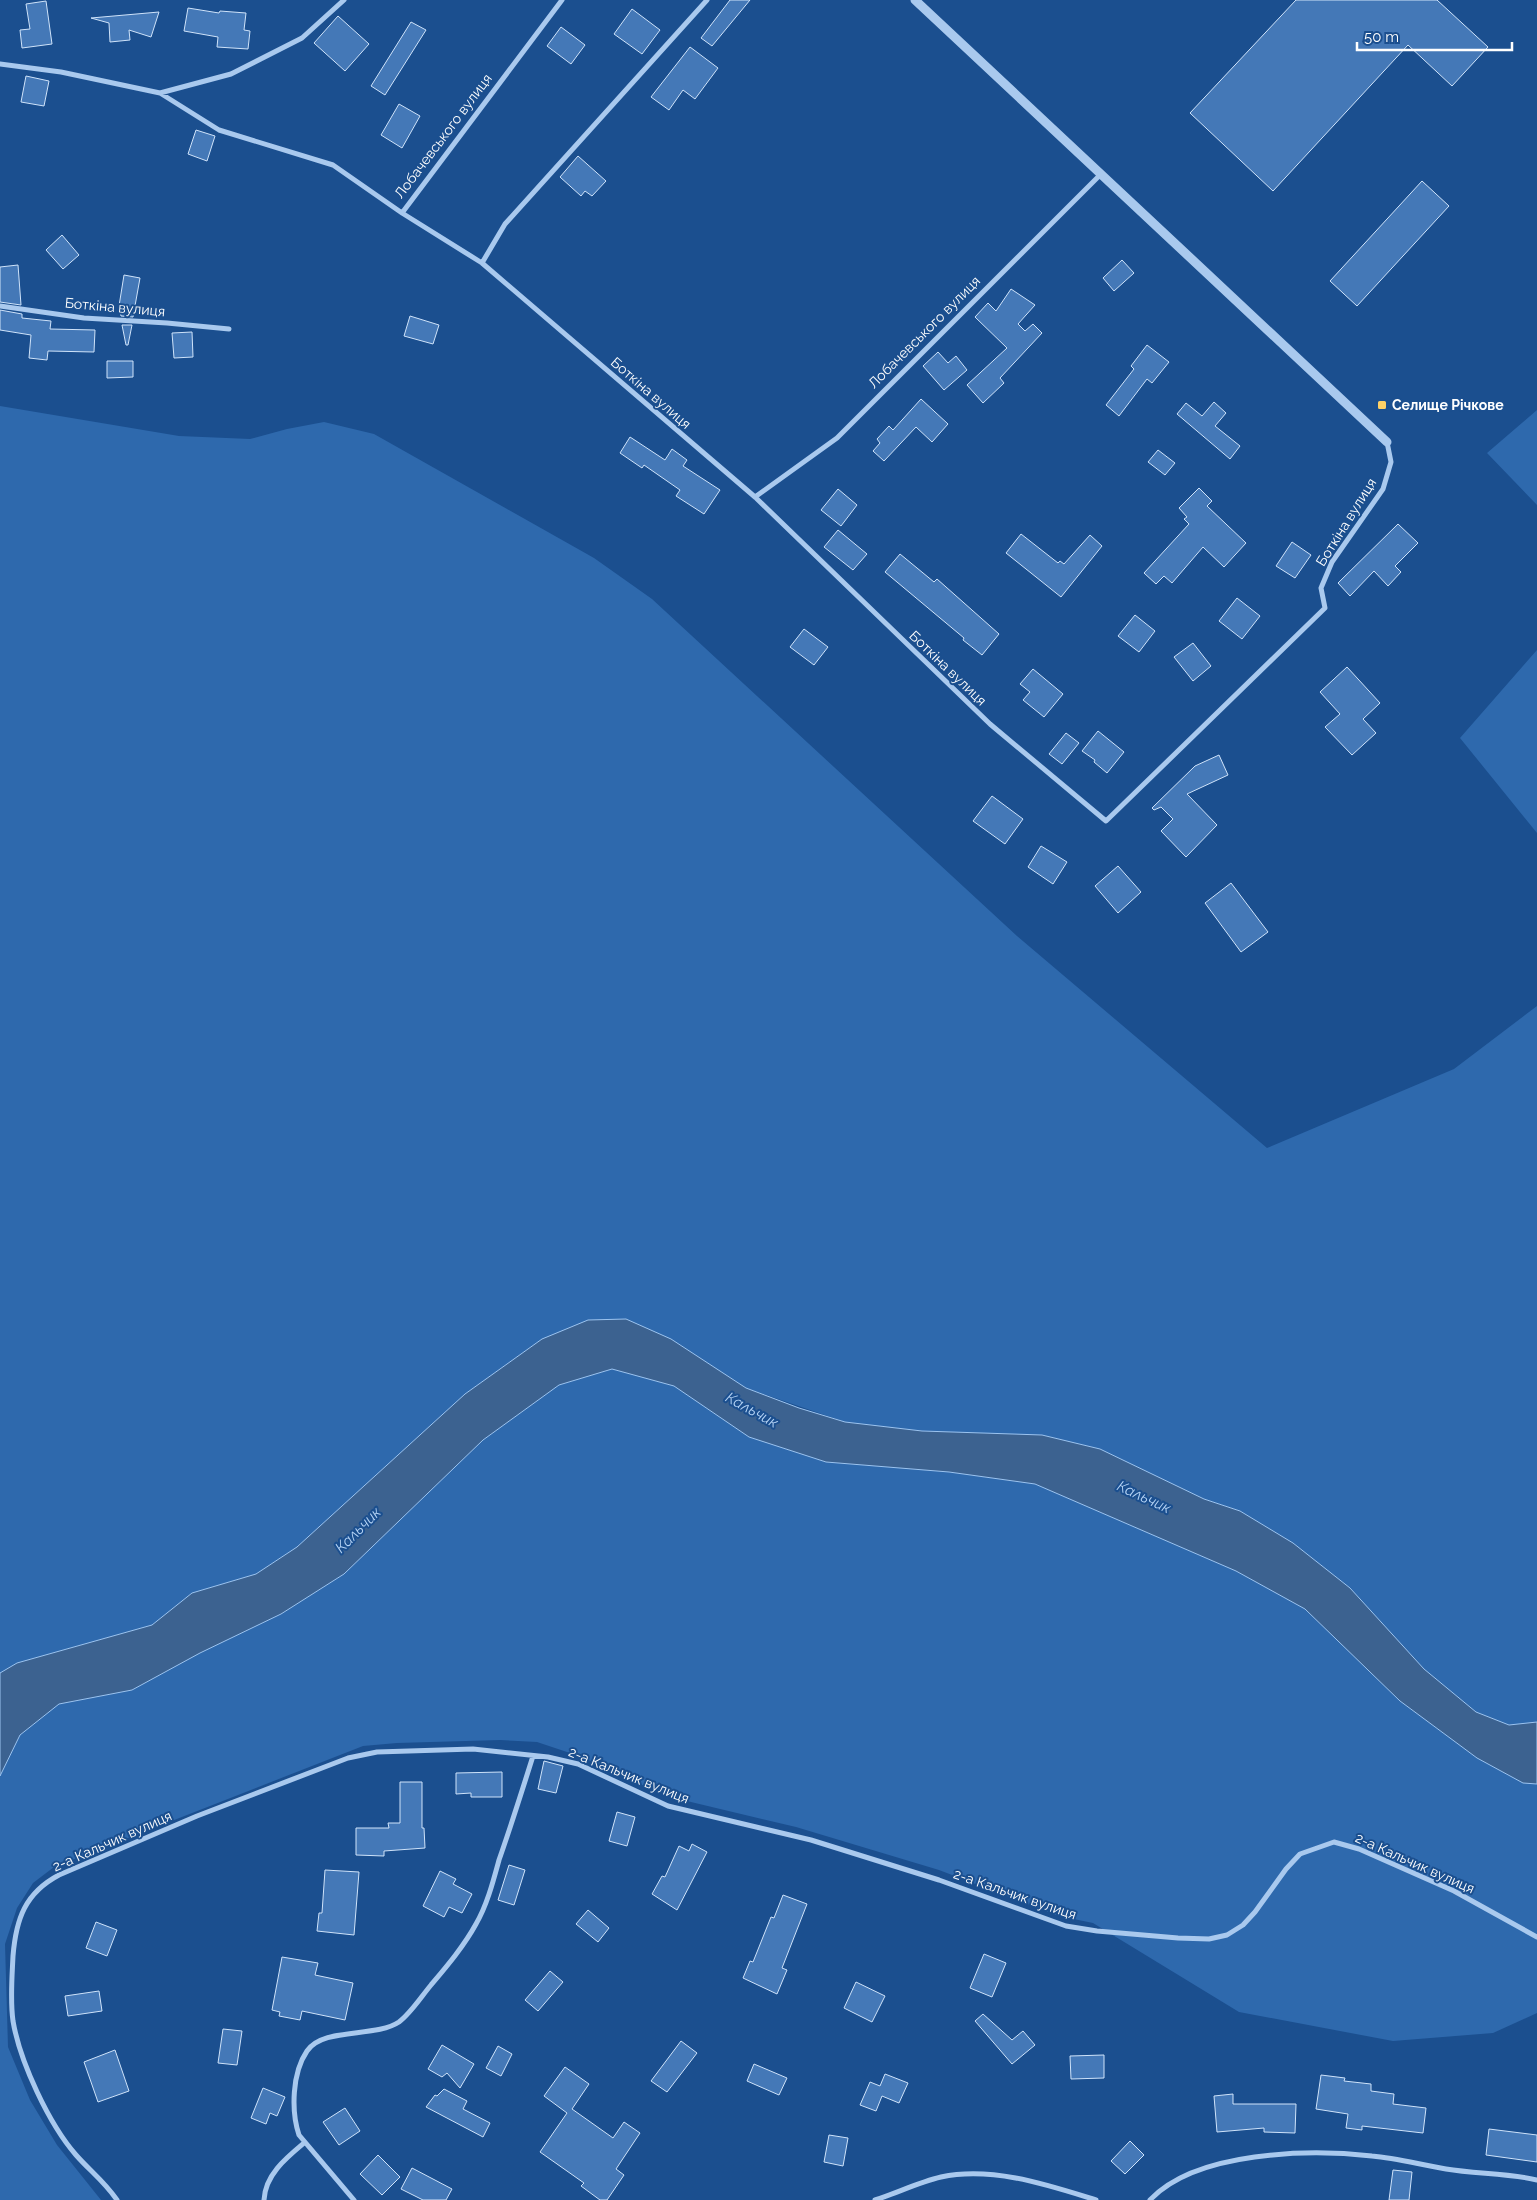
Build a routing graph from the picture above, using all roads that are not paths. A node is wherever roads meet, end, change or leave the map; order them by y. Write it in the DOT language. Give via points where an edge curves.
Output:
graph roads {
  1 [pos="344,0"];
  2 [pos="562,0"];
  3 [pos="707,0"];
  4 [pos="915,0"];
  5 [pos="0,64"];
  6 [pos="160,93"];
  7 [pos="1101,174"];
  8 [pos="402,213"];
  9 [pos="482,263"];
  10 [pos="0,306"];
  11 [pos="229,329"];
  12 [pos="1387,442"];
  13 [pos="756,497"];
  14 [pos="533,1756"];
  15 [pos="1537,1937"];
  16 [pos="304,2143"];
  17 [pos="1537,2180"];
  18 [pos="117,2200"];
  19 [pos="264,2200"];
  20 [pos="354,2200"];
  21 [pos="875,2200"];
  22 [pos="1096,2200"];
  23 [pos="1150,2200"];
  1 -- 6 [label="street, Лобачевського вулиця" via="302,38 231,74"];
  2 -- 8 [label="street, Лобачевського вулиця"];
  3 -- 9 [label="street" via="505,224"];
  4 -- 7 [label="street"];
  5 -- 6 [label="street, Лобачевського вулиця" via="62,72"];
  6 -- 8 [label="street, Лобачевського вулиця" via="219,130 333,165"];
  7 -- 12 [label="street"];
  7 -- 13 [label="street, Лобачевського вулиця" via="837,438"];
  8 -- 9 [label="street, Боткіна вулиця"];
  9 -- 13 [label="street, Боткіна вулиця"];
  10 -- 11 [label="street, Боткіна вулиця" via="84,318"];
  12 -- 13 [label="street, Боткіна вулиця" via="1391,462 1382,489 1332,562 1321,588 1325,608 1106,821 990,724"];
  14 -- 15 [label="street, 2-а Кальчик вулиця" via="578,1764 668,1806 810,1840 939,1880 1066,1926 1178,1938 1209,1939 1227,1935 1255,1912 1300,1854 1334,1842 1359,1849 1454,1891"];
  14 -- 16 [label="street" via="485,1905 468,1938 443,1971 397,2023 378,2030 324,2040 313,2044 303,2057 296,2081 295,2108 296,2126"];
  14 -- 18 [label="street, 2-а Кальчик вулиця" via="473,1749 364,1754 188,1820 59,1875 31,1896 21,1914 14,1939 11,1994 19,2047 38,2092 70,2148"];
  16 -- 19 [label="street" via="271,2177"];
  16 -- 20 [label="street"];
  17 -- 23 [label="street" via="1371,2156 1261,2155 1217,2164 1194,2173 1165,2187"];
  21 -- 22 [label="street" via="940,2177 969,2173 1008,2177"];
}
